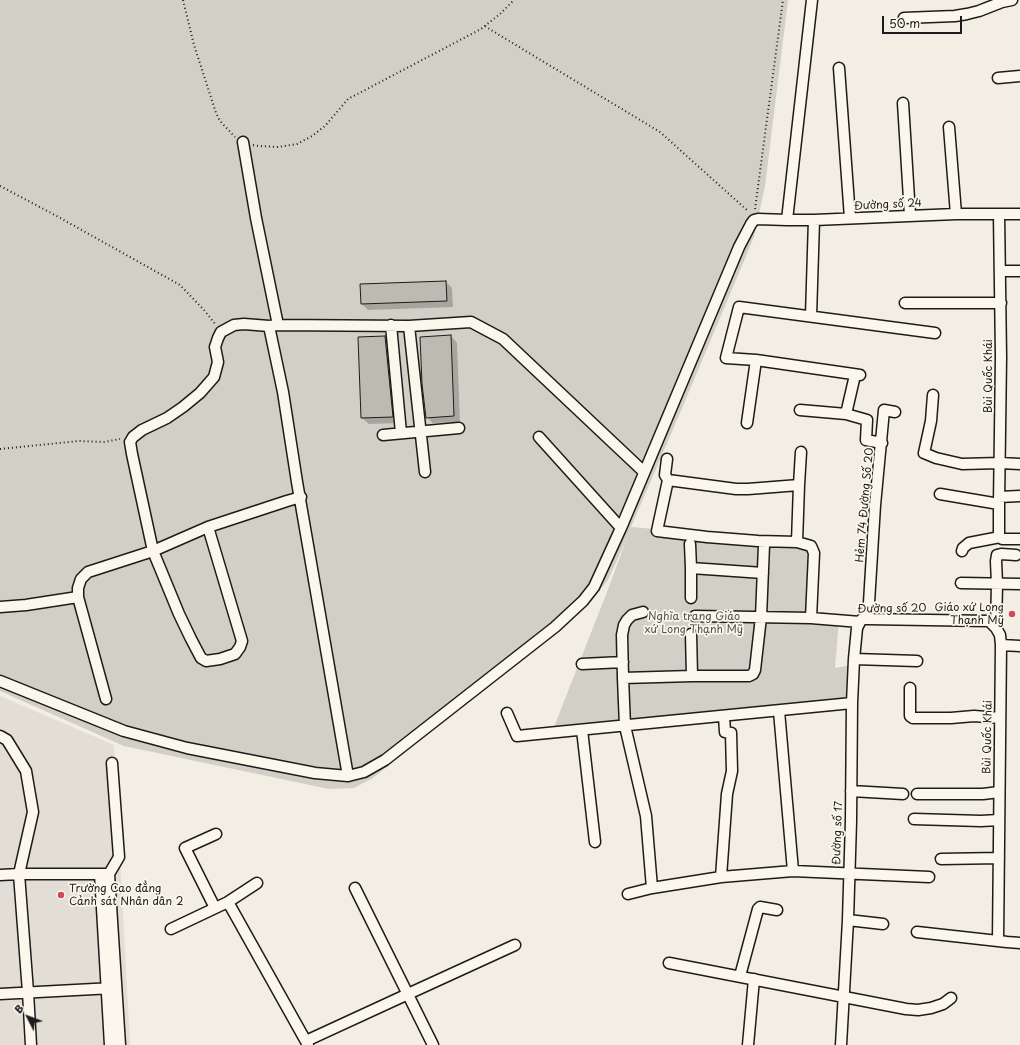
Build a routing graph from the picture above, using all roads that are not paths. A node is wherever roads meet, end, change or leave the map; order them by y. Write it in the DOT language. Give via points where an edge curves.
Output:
graph roads {
  1 [pos="812,0"];
  2 [pos="1012,0"];
  3 [pos="904,18"];
  4 [pos="840,68"];
  5 [pos="1020,76"];
  6 [pos="998,78"];
  7 [pos="903,103"];
  8 [pos="949,127"];
  9 [pos="243,142"];
  10 [pos="956,214"];
  11 [pos="999,214"];
  12 [pos="1020,214"];
  13 [pos="910,215"];
  14 [pos="850,218"];
  15 [pos="787,220"];
  16 [pos="814,220"];
  17 [pos="1000,271"];
  18 [pos="1020,271"];
  19 [pos="905,303"];
  20 [pos="1001,303"];
  21 [pos="811,316"];
  22 [pos="392,325"];
  23 [pos="273,326"];
  24 [pos="409,326"];
  25 [pos="935,332"];
  26 [pos="756,360"];
  27 [pos="933,395"];
  28 [pos="800,410"];
  29 [pos="895,412"];
  30 [pos="846,414"];
  31 [pos="747,423"];
  32 [pos="459,428"];
  33 [pos="421,431"];
  34 [pos="401,433"];
  35 [pos="383,435"];
  36 [pos="539,437"];
  37 [pos="882,443"];
  38 [pos="801,452"];
  39 [pos="667,459"];
  40 [pos="1000,463"];
  41 [pos="1020,464"];
  42 [pos="425,472"];
  43 [pos="644,472"];
  44 [pos="668,480"];
  45 [pos="799,485"];
  46 [pos="940,494"];
  47 [pos="1020,496"];
  48 [pos="300,497"];
  49 [pos="999,500"];
  50 [pos="208,527"];
  51 [pos="621,528"];
  52 [pos="1000,538"];
  53 [pos="1020,539"];
  54 [pos="798,542"];
  55 [pos="690,544"];
  56 [pos="764,545"];
  57 [pos="152,551"];
  58 [pos="962,551"];
  59 [pos="1016,555"];
  60 [pos="691,568"];
  61 [pos="763,573"];
  62 [pos="961,583"];
  63 [pos="997,584"];
  64 [pos="1020,584"];
  65 [pos="78,597"];
  66 [pos="691,598"];
  67 [pos="0,608"];
  68 [pos="643,612"];
  69 [pos="695,616"];
  70 [pos="761,617"];
  71 [pos="811,618"];
  72 [pos="864,621"];
  73 [pos="996,628"];
  74 [pos="691,634"];
  75 [pos="1001,645"];
  76 [pos="1020,646"];
  77 [pos="854,659"];
  78 [pos="917,661"];
  79 [pos="622,662"];
  80 [pos="582,664"];
  81 [pos="692,676"];
  82 [pos="623,678"];
  83 [pos="0,681"];
  84 [pos="910,688"];
  85 [pos="106,699"];
  86 [pos="852,703"];
  87 [pos="779,711"];
  88 [pos="507,714"];
  89 [pos="724,716"];
  90 [pos="1000,718"];
  91 [pos="625,726"];
  92 [pos="582,730"];
  93 [pos="0,736"];
  94 [pos="112,763"];
  95 [pos="348,776"];
  96 [pos="851,791"];
  97 [pos="999,792"];
  98 [pos="903,794"];
  99 [pos="917,794"];
  100 [pos="914,819"];
  101 [pos="999,820"];
  102 [pos="216,834"];
  103 [pos="595,842"];
  104 [pos="999,858"];
  105 [pos="941,859"];
  106 [pos="793,871"];
  107 [pos="19,874"];
  108 [pos="104,874"];
  109 [pos="849,874"];
  110 [pos="0,875"];
  111 [pos="721,877"];
  112 [pos="929,877"];
  113 [pos="257,883"];
  114 [pos="355,888"];
  115 [pos="652,888"];
  116 [pos="628,894"];
  117 [pos="228,902"];
  118 [pos="215,908"];
  119 [pos="777,910"];
  120 [pos="848,920"];
  121 [pos="883,924"];
  122 [pos="171,929"];
  123 [pos="917,932"];
  124 [pos="998,941"];
  125 [pos="1020,943"];
  126 [pos="515,945"];
  127 [pos="669,963"];
  128 [pos="740,976"];
  129 [pos="754,979"];
  130 [pos="112,988"];
  131 [pos="28,992"];
  132 [pos="0,994"];
  133 [pos="408,994"];
  134 [pos="844,996"];
  135 [pos="951,998"];
  136 [pos="307,1043"];
  137 [pos="31,1045"];
  138 [pos="110,1045"];
  139 [pos="120,1045"];
  140 [pos="433,1045"];
  141 [pos="748,1045"];
  142 [pos="841,1045"];
  1 -- 15 [label="street"];
  2 -- 3 [label="street" via="955,16"];
  4 -- 14 [label="street"];
  5 -- 6 [label="street"];
  7 -- 13 [label="street"];
  8 -- 10 [label="street"];
  9 -- 23 [label="street"];
  10 -- 11 [label="street, Đường số 24"];
  10 -- 13 [label="street, Đường số 24"];
  11 -- 12 [label="street, Đường số 24"];
  11 -- 17 [label="street, Bùi Quốc Khái"];
  13 -- 14 [label="street, Đường số 24"];
  14 -- 16 [label="street, Đường số 24"];
  15 -- 16 [label="street, Đường số 24"];
  15 -- 43 [label="street, Đường số 24" via="755,218 751,224"];
  16 -- 21 [label="street"];
  17 -- 18 [label="street"];
  17 -- 20 [label="street, Bùi Quốc Khái"];
  19 -- 20 [label="street"];
  20 -- 40 [label="street, Bùi Quốc Khái"];
  21 -- 25 [label="street"];
  21 -- 26 [label="street" via="739,307 726,358"];
  22 -- 23 [label="street"];
  22 -- 24 [label="street"];
  22 -- 34 [label="street"];
  23 -- 48 [label="street"];
  23 -- 57 [label="street" via="234,325 221,332 215,347 218,362 214,377 200,393 166,418 142,430 130,442"];
  24 -- 33 [label="street"];
  24 -- 43 [label="street" via="471,322 503,339"];
  26 -- 30 [label="street" via="858,375"];
  26 -- 31 [label="street"];
  27 -- 40 [label="street" via="931,421 924,453 962,464"];
  28 -- 30 [label="street"];
  29 -- 37 [label="street" via="884,410"];
  30 -- 37 [label="street, Hẻm 74 Đường Số 20" via="867,420 866,440"];
  32 -- 33 [label="street"];
  33 -- 34 [label="street"];
  33 -- 42 [label="street"];
  34 -- 35 [label="street"];
  36 -- 51 [label="street"];
  37 -- 72 [label="street, Hẻm 74 Đường Số 20"];
  38 -- 45 [label="street"];
  39 -- 44 [label="street" via="665,475"];
  40 -- 41 [label="street"];
  40 -- 49 [label="street, Bùi Quốc Khái"];
  43 -- 51 [label="street"];
  44 -- 45 [label="street" via="736,489"];
  44 -- 54 [label="street" via="658,531 707,537"];
  45 -- 54 [label="street"];
  46 -- 49 [label="street"];
  47 -- 49 [label="street"];
  48 -- 50 [label="street"];
  48 -- 95 [label="street"];
  49 -- 52 [label="street, Bùi Quốc Khái"];
  50 -- 57 [label="street"];
  50 -- 57 [label="street" via="242,641 235,654 206,661 201,658"];
  51 -- 95 [label="street" via="594,587 583,601 385,760 364,772"];
  52 -- 53 [label="street"];
  52 -- 58 [label="street" via="969,543"];
  54 -- 71 [label="street" via="811,546 814,553"];
  55 -- 60 [label="street"];
  56 -- 61 [label="street"];
  57 -- 65 [label="street" via="88,572 81,579"];
  59 -- 63 [label="street, Bùi Quốc Khái" via="997,556"];
  60 -- 61 [label="street"];
  60 -- 66 [label="street"];
  61 -- 70 [label="street"];
  62 -- 63 [label="street"];
  63 -- 64 [label="street"];
  63 -- 73 [label="street, Bùi Quốc Khái"];
  65 -- 67 [label="street"];
  65 -- 85 [label="street"];
  68 -- 79 [label="street" via="632,615 624,625"];
  69 -- 70 [label="street, Đường số 20"];
  70 -- 71 [label="street, Đường số 20"];
  70 -- 81 [label="street" via="753,674"];
  71 -- 72 [label="street, Đường số 20"];
  72 -- 73 [label="street, Đường số 20" via="989,621"];
  72 -- 77 [label="street, Đường số 17" via="857,628"];
  73 -- 75 [label="street, Bùi Quốc Khái"];
  74 -- 81 [label="street"];
  75 -- 76 [label="street"];
  75 -- 90 [label="street, Bùi Quốc Khái"];
  77 -- 78 [label="street"];
  77 -- 86 [label="street, Đường số 17"];
  79 -- 80 [label="street"];
  79 -- 82 [label="street"];
  81 -- 82 [label="street"];
  82 -- 91 [label="street"];
  83 -- 95 [label="street" via="124,731 187,748 315,773"];
  84 -- 90 [label="street" via="910,716 913,718"];
  86 -- 87 [label="street"];
  86 -- 96 [label="street, Đường số 17"];
  87 -- 89 [label="street"];
  87 -- 106 [label="street"];
  88 -- 92 [label="street" via="517,736"];
  89 -- 91 [label="street"];
  89 -- 111 [label="street" via="725,732 731,733 732,771 727,794"];
  90 -- 97 [label="street, Bùi Quốc Khái"];
  91 -- 92 [label="street"];
  91 -- 115 [label="street" via="646,816"];
  92 -- 103 [label="street"];
  93 -- 107 [label="street" via="7,740 26,771 32,812"];
  94 -- 108 [label="street" via="119,857"];
  96 -- 98 [label="street"];
  96 -- 109 [label="street, Đường số 17"];
  97 -- 99 [label="street"];
  97 -- 101 [label="street, Bùi Quốc Khái"];
  100 -- 101 [label="street"];
  101 -- 104 [label="street, Bùi Quốc Khái"];
  102 -- 118 [label="street" via="185,848"];
  104 -- 105 [label="street"];
  104 -- 124 [label="street, Bùi Quốc Khái"];
  106 -- 109 [label="street"];
  106 -- 111 [label="street"];
  107 -- 108 [label="street"];
  107 -- 110 [label="street"];
  107 -- 131 [label="street"];
  108 -- 130 [label="street"];
  109 -- 112 [label="street"];
  109 -- 120 [label="street, Đường số 17"];
  111 -- 115 [label="street"];
  113 -- 117 [label="street"];
  114 -- 133 [label="street"];
  115 -- 116 [label="street"];
  117 -- 118 [label="street"];
  117 -- 136 [label="street"];
  118 -- 122 [label="street"];
  119 -- 128 [label="street" via="760,907 758,909"];
  120 -- 121 [label="street"];
  120 -- 134 [label="street, Đường số 17"];
  123 -- 124 [label="street"];
  124 -- 125 [label="street"];
  126 -- 133 [label="street"];
  127 -- 128 [label="street"];
  128 -- 129 [label="street"];
  129 -- 134 [label="street"];
  129 -- 141 [label="street"];
  130 -- 131 [label="street"];
  130 -- 138 [label="street"];
  130 -- 139 [label="street"];
  131 -- 132 [label="street"];
  131 -- 137 [label="street"];
  133 -- 136 [label="street"];
  133 -- 140 [label="street"];
  134 -- 135 [label="street" via="918,1010 943,1004"];
  134 -- 142 [label="street, Đường số 17"];
}
